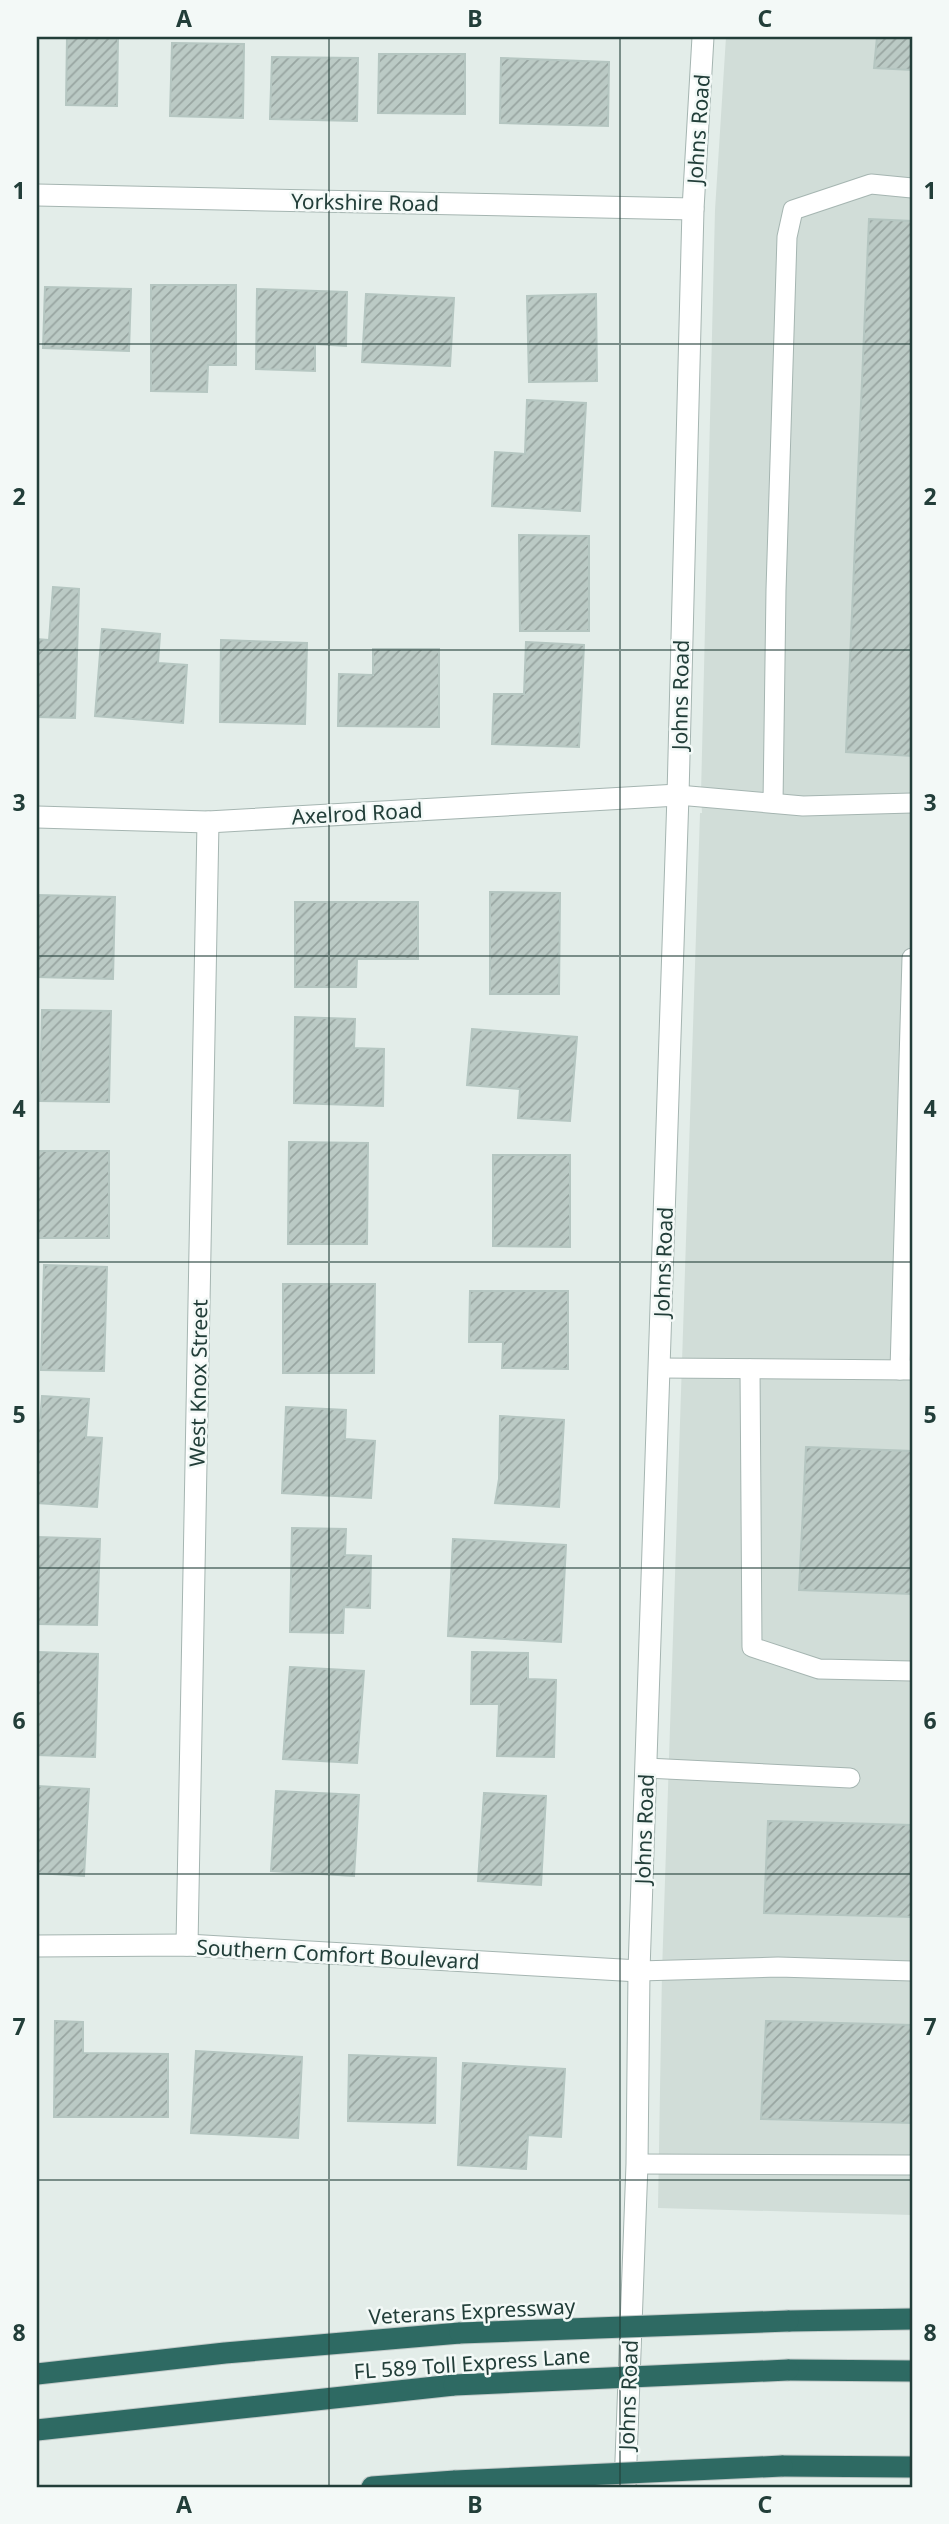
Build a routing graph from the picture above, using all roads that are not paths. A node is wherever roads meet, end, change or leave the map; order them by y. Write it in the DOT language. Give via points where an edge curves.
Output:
graph roads {
  1 [pos="703,37"];
  2 [pos="912,188"];
  3 [pos="37,195"];
  4 [pos="693,209"];
  5 [pos="678,794"];
  6 [pos="773,803"];
  7 [pos="912,803"];
  8 [pos="37,817"];
  9 [pos="208,822"];
  10 [pos="912,958"];
  11 [pos="659,1368"];
  12 [pos="750,1369"];
  13 [pos="906,1370"];
  14 [pos="912,1671"];
  15 [pos="646,1768"];
  16 [pos="850,1778"];
  17 [pos="187,1945"];
  18 [pos="37,1946"];
  19 [pos="639,1971"];
  20 [pos="912,1972"];
  21 [pos="637,2164"];
  22 [pos="912,2165"];
  23 [pos="912,2319"];
  24 [pos="912,2371"];
  25 [pos="37,2374"];
  26 [pos="37,2430"];
  27 [pos="912,2467"];
  28 [pos="372,2487"];
  29 [pos="625,2487"];
  1 -- 4 [label="street, Johns Road"];
  2 -- 6 [label="lane" via="871,184 793,210 776,590"];
  3 -- 4 [label="street, Yorkshire Road"];
  4 -- 5 [label="street, Johns Road"];
  5 -- 6 [label="lane"];
  5 -- 9 [label="street, Axelrod Road"];
  5 -- 11 [label="street, Johns Road"];
  6 -- 7 [label="lane"];
  8 -- 9 [label="street, Axelrod Road"];
  9 -- 17 [label="street, West Knox Street"];
  10 -- 13 [label="lane"];
  11 -- 12 [label="lane"];
  11 -- 15 [label="street, Johns Road"];
  12 -- 13 [label="lane"];
  12 -- 14 [label="lane" via="752,1647 819,1669"];
  15 -- 16 [label="lane"];
  15 -- 19 [label="street, Johns Road"];
  17 -- 18 [label="street, Southern Comfort Boulevard"];
  17 -- 19 [label="street, Southern Comfort Boulevard"];
  19 -- 20 [label="lane" via="778,1967"];
  19 -- 21 [label="street, Johns Road"];
  21 -- 22 [label="lane"];
  21 -- 29 [label="street, Johns Road"];
  23 -- 25 [label="highway, Veterans Expressway, bridge" via="460,2333"];
  24 -- 26 [label="highway, FL 589 Toll Express Lane, bridge" via="788,2370 454,2385"];
  27 -- 28 [label="highway, bridge" via="782,2466"];
}
